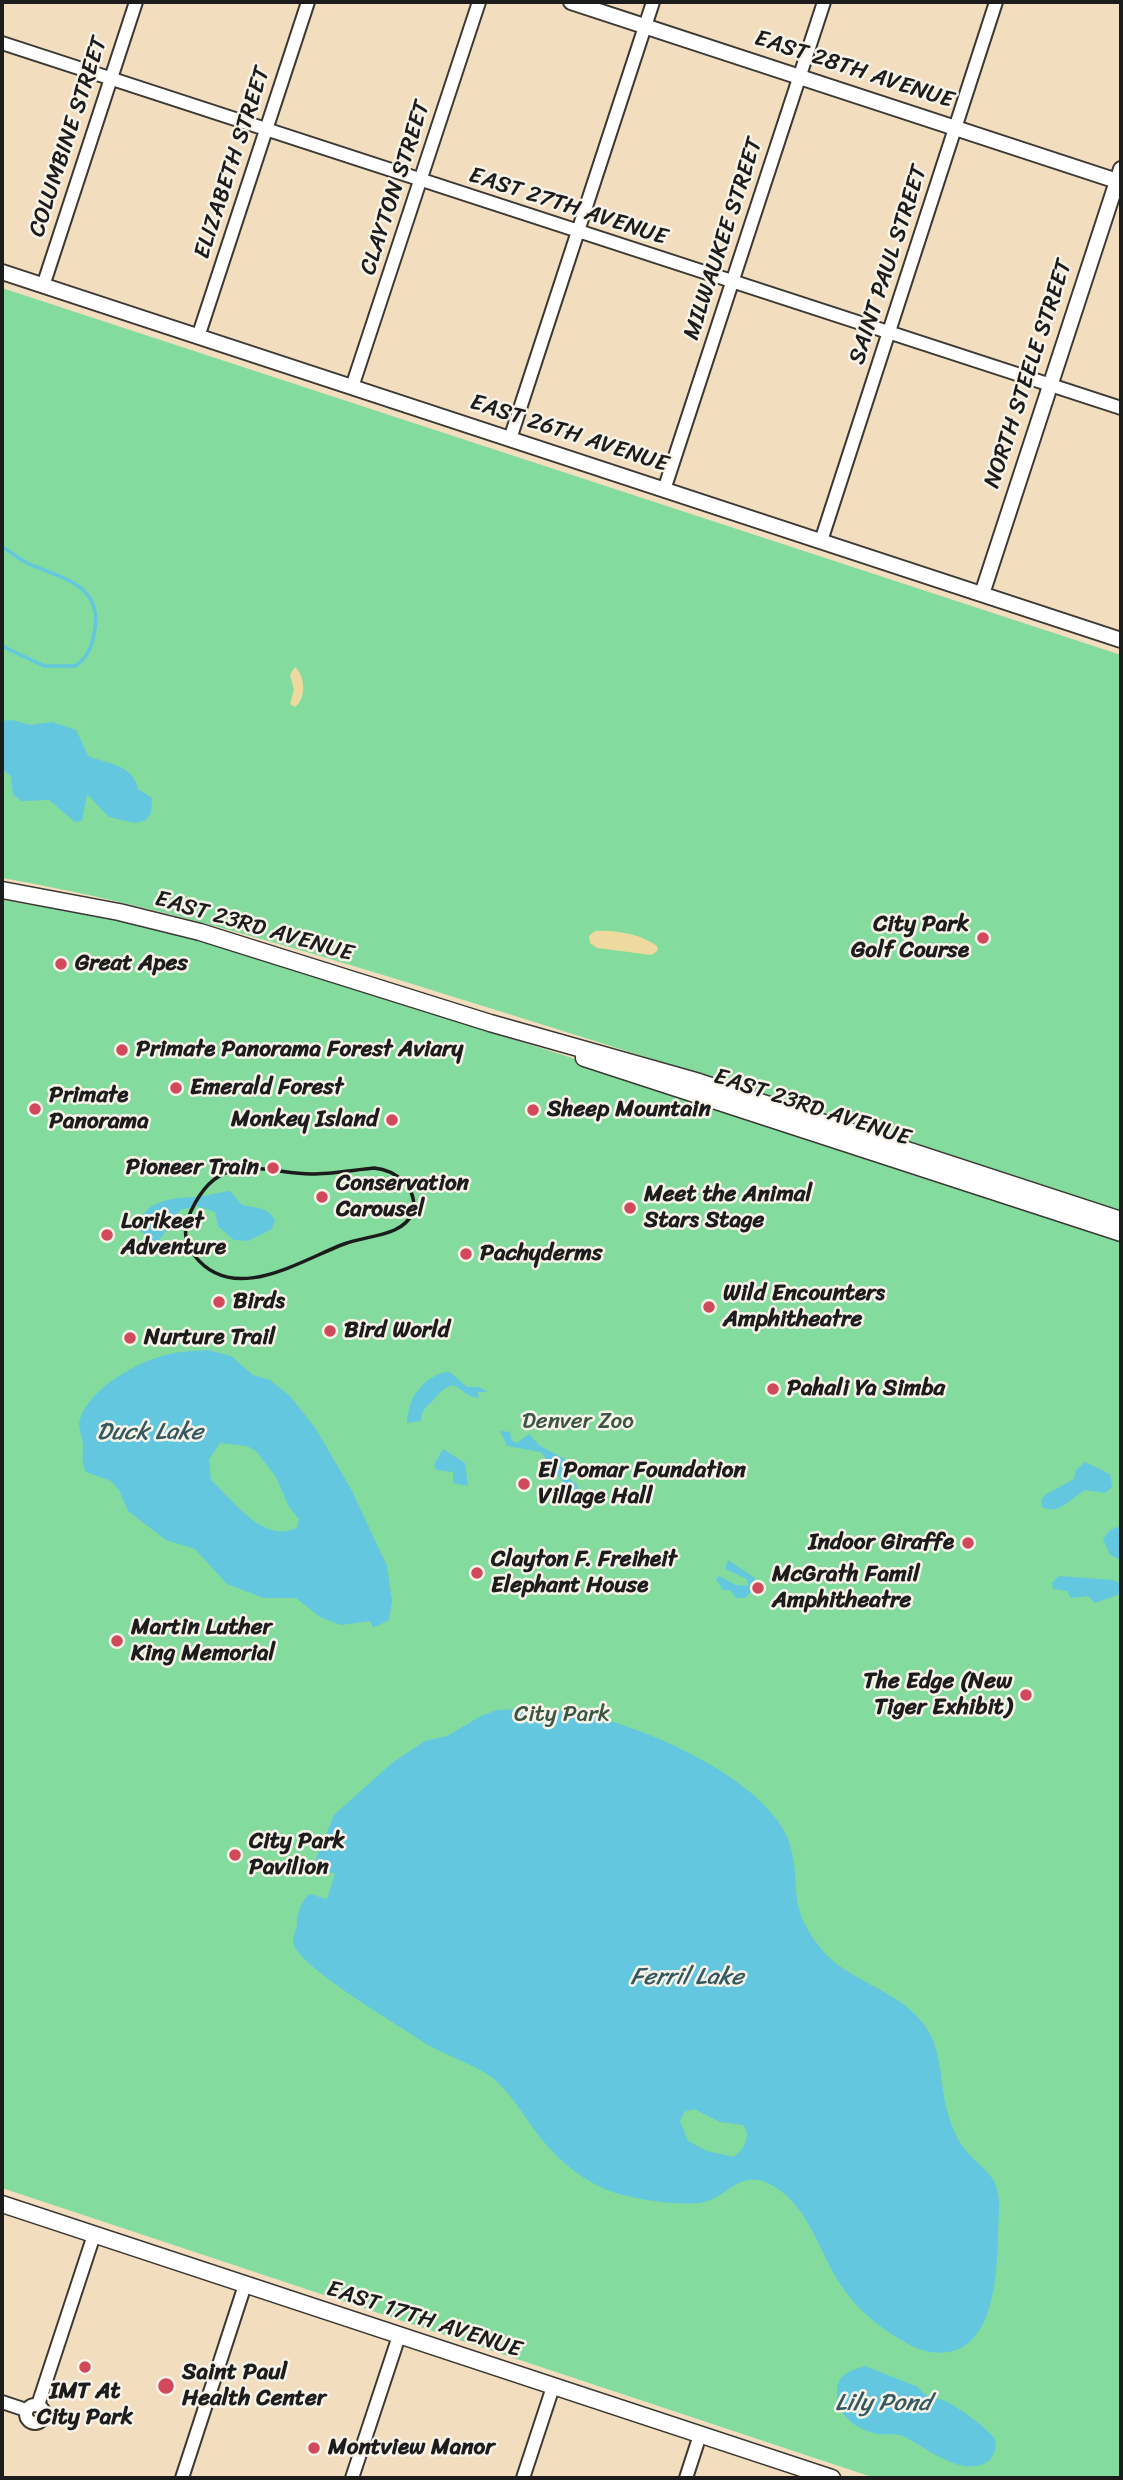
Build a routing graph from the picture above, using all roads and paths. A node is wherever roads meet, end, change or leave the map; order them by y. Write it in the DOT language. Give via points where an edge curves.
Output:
graph roads {
  1 [pos="135,2"];
  2 [pos="308,2"];
  3 [pos="479,2"];
  4 [pos="572,2"];
  5 [pos="653,2"];
  6 [pos="824,2"];
  7 [pos="996,2"];
  8 [pos="645,26"];
  9 [pos="2,43"];
  10 [pos="800,76"];
  11 [pos="110,79"];
  12 [pos="956,127"];
  13 [pos="266,130"];
  14 [pos="1120,177"];
  15 [pos="420,181"];
  16 [pos="577,232"];
  17 [pos="2,272"];
  18 [pos="732,282"];
  19 [pos="43,286"];
  20 [pos="889,333"];
  21 [pos="198,337"];
  22 [pos="1049,384"];
  23 [pos="352,387"];
  24 [pos="1121,408"];
  25 [pos="510,439"];
  26 [pos="664,490"];
  27 [pos="821,541"];
  28 [pos="982,594"];
  29 [pos="1121,637"];
  30 [pos="2,890"];
  31 [pos="490,1023"];
  32 [pos="1121,1220"];
  33 [pos="1121,1233"];
  34 [pos="2,2204"];
  35 [pos="94,2235"];
  36 [pos="245,2285"];
  37 [pos="399,2336"];
  38 [pos="553,2387"];
  39 [pos="2,2402"];
  40 [pos="700,2435"];
  41 [pos="182,2478"];
  42 [pos="352,2478"];
  43 [pos="523,2478"];
  44 [pos="686,2478"];
  45 [pos="832,2478"];
  1 -- 11 [label="street, COLUMBINE STREET"];
  2 -- 13 [label="street, ELIZABETH STREET"];
  3 -- 15 [label="street, CLAYTON STREET"];
  4 -- 8 [label="street, EAST 28TH AVENUE"];
  5 -- 8 [label="street"];
  6 -- 10 [label="street, MILWAUKEE STREET"];
  7 -- 12 [label="street, SAINT PAUL STREET"];
  8 -- 10 [label="street, EAST 28TH AVENUE"];
  8 -- 16 [label="street"];
  9 -- 11 [label="street, EAST 27TH AVENUE"];
  10 -- 12 [label="street, EAST 28TH AVENUE"];
  10 -- 18 [label="street, MILWAUKEE STREET"];
  11 -- 13 [label="street, EAST 27TH AVENUE"];
  11 -- 19 [label="street, COLUMBINE STREET"];
  12 -- 14 [label="street, EAST 28TH AVENUE"];
  12 -- 20 [label="street, SAINT PAUL STREET"];
  13 -- 15 [label="street, EAST 27TH AVENUE"];
  13 -- 21 [label="street, ELIZABETH STREET"];
  14 -- 22 [label="street, NORTH STEELE STREET"];
  15 -- 16 [label="street, EAST 27TH AVENUE"];
  15 -- 23 [label="street, CLAYTON STREET"];
  16 -- 18 [label="street, EAST 27TH AVENUE"];
  16 -- 25 [label="street"];
  17 -- 19 [label="street, EAST 26TH AVENUE"];
  18 -- 20 [label="street, EAST 27TH AVENUE"];
  18 -- 26 [label="street, MILWAUKEE STREET"];
  19 -- 21 [label="street, EAST 26TH AVENUE"];
  20 -- 22 [label="street, EAST 27TH AVENUE"];
  20 -- 27 [label="street, SAINT PAUL STREET"];
  21 -- 23 [label="street, EAST 26TH AVENUE"];
  22 -- 24 [label="street, EAST 27TH AVENUE"];
  22 -- 28 [label="street, NORTH STEELE STREET"];
  23 -- 25 [label="street, EAST 26TH AVENUE"];
  25 -- 26 [label="street, EAST 26TH AVENUE"];
  26 -- 27 [label="street, EAST 26TH AVENUE"];
  27 -- 28 [label="street, EAST 26TH AVENUE"];
  28 -- 29 [label="street, EAST 26TH AVENUE"];
  30 -- 31 [label="main road, EAST 23RD AVENUE" via="200,932"];
  31 -- 32 [label="main road, EAST 23RD AVENUE" via="699,1082"];
  31 -- 33 [label="main road, EAST 23RD AVENUE" via="618,1070"];
  34 -- 35 [label="main road, EAST 17TH AVENUE"];
  35 -- 36 [label="main road, EAST 17TH AVENUE"];
  35 -- 39 [label="street" via="32,2407"];
  36 -- 37 [label="main road, EAST 17TH AVENUE"];
  36 -- 41 [label="street"];
  37 -- 38 [label="main road, EAST 17TH AVENUE"];
  37 -- 42 [label="street"];
  38 -- 40 [label="main road, EAST 17TH AVENUE"];
  38 -- 43 [label="street"];
  40 -- 44 [label="street"];
  40 -- 45 [label="main road, EAST 17TH AVENUE"];
}
